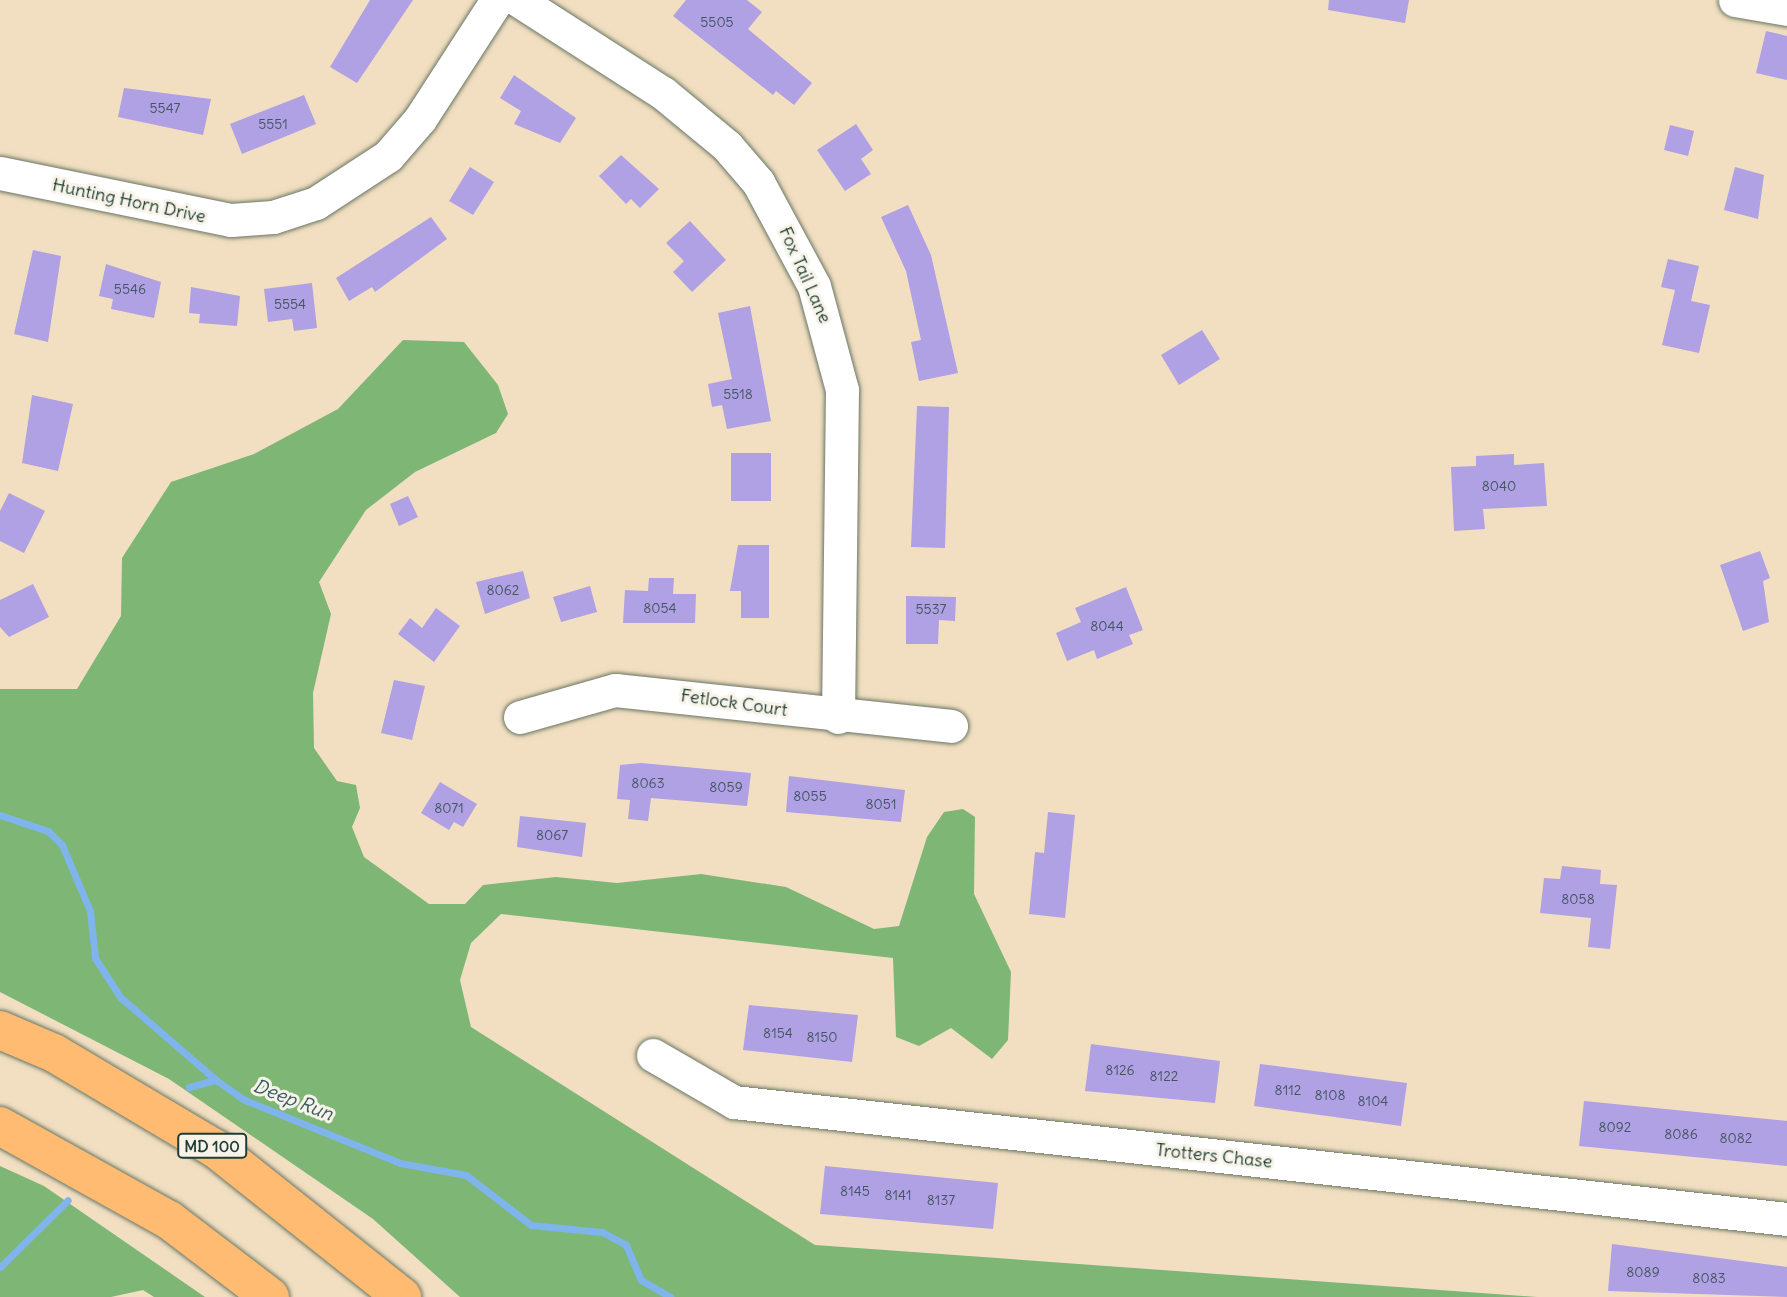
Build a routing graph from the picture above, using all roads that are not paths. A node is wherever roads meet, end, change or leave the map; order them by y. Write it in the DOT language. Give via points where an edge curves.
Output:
graph roads {
  1 [pos="497,0"];
  2 [pos="519,0"];
  3 [pos="1735,0"];
  4 [pos="1787,9"];
  5 [pos="0,173"];
  6 [pos="520,717"];
  7 [pos="838,717"];
  8 [pos="951,726"];
  9 [pos="0,1030"];
  10 [pos="653,1055"];
  11 [pos="0,1126"];
  12 [pos="1787,1220"];
  13 [pos="270,1297"];
  14 [pos="402,1297"];
  1 -- 5 [label="street, Hunting Horn Drive" via="420,119 388,156 316,203 273,218 231,220"];
  2 -- 7 [label="street, Fox Tail Lane" via="663,93 727,146 758,182 814,286 842,390"];
  3 -- 4 [label="street"];
  6 -- 7 [label="street, Fetlock Court" via="615,690"];
  7 -- 8 [label="street, Fetlock Court"];
  9 -- 14 [label="highway, MD 100" via="54,1053 216,1149"];
  10 -- 12 [label="street, Trotters Chase" via="734,1102"];
  11 -- 13 [label="highway" via="169,1220"];
}
